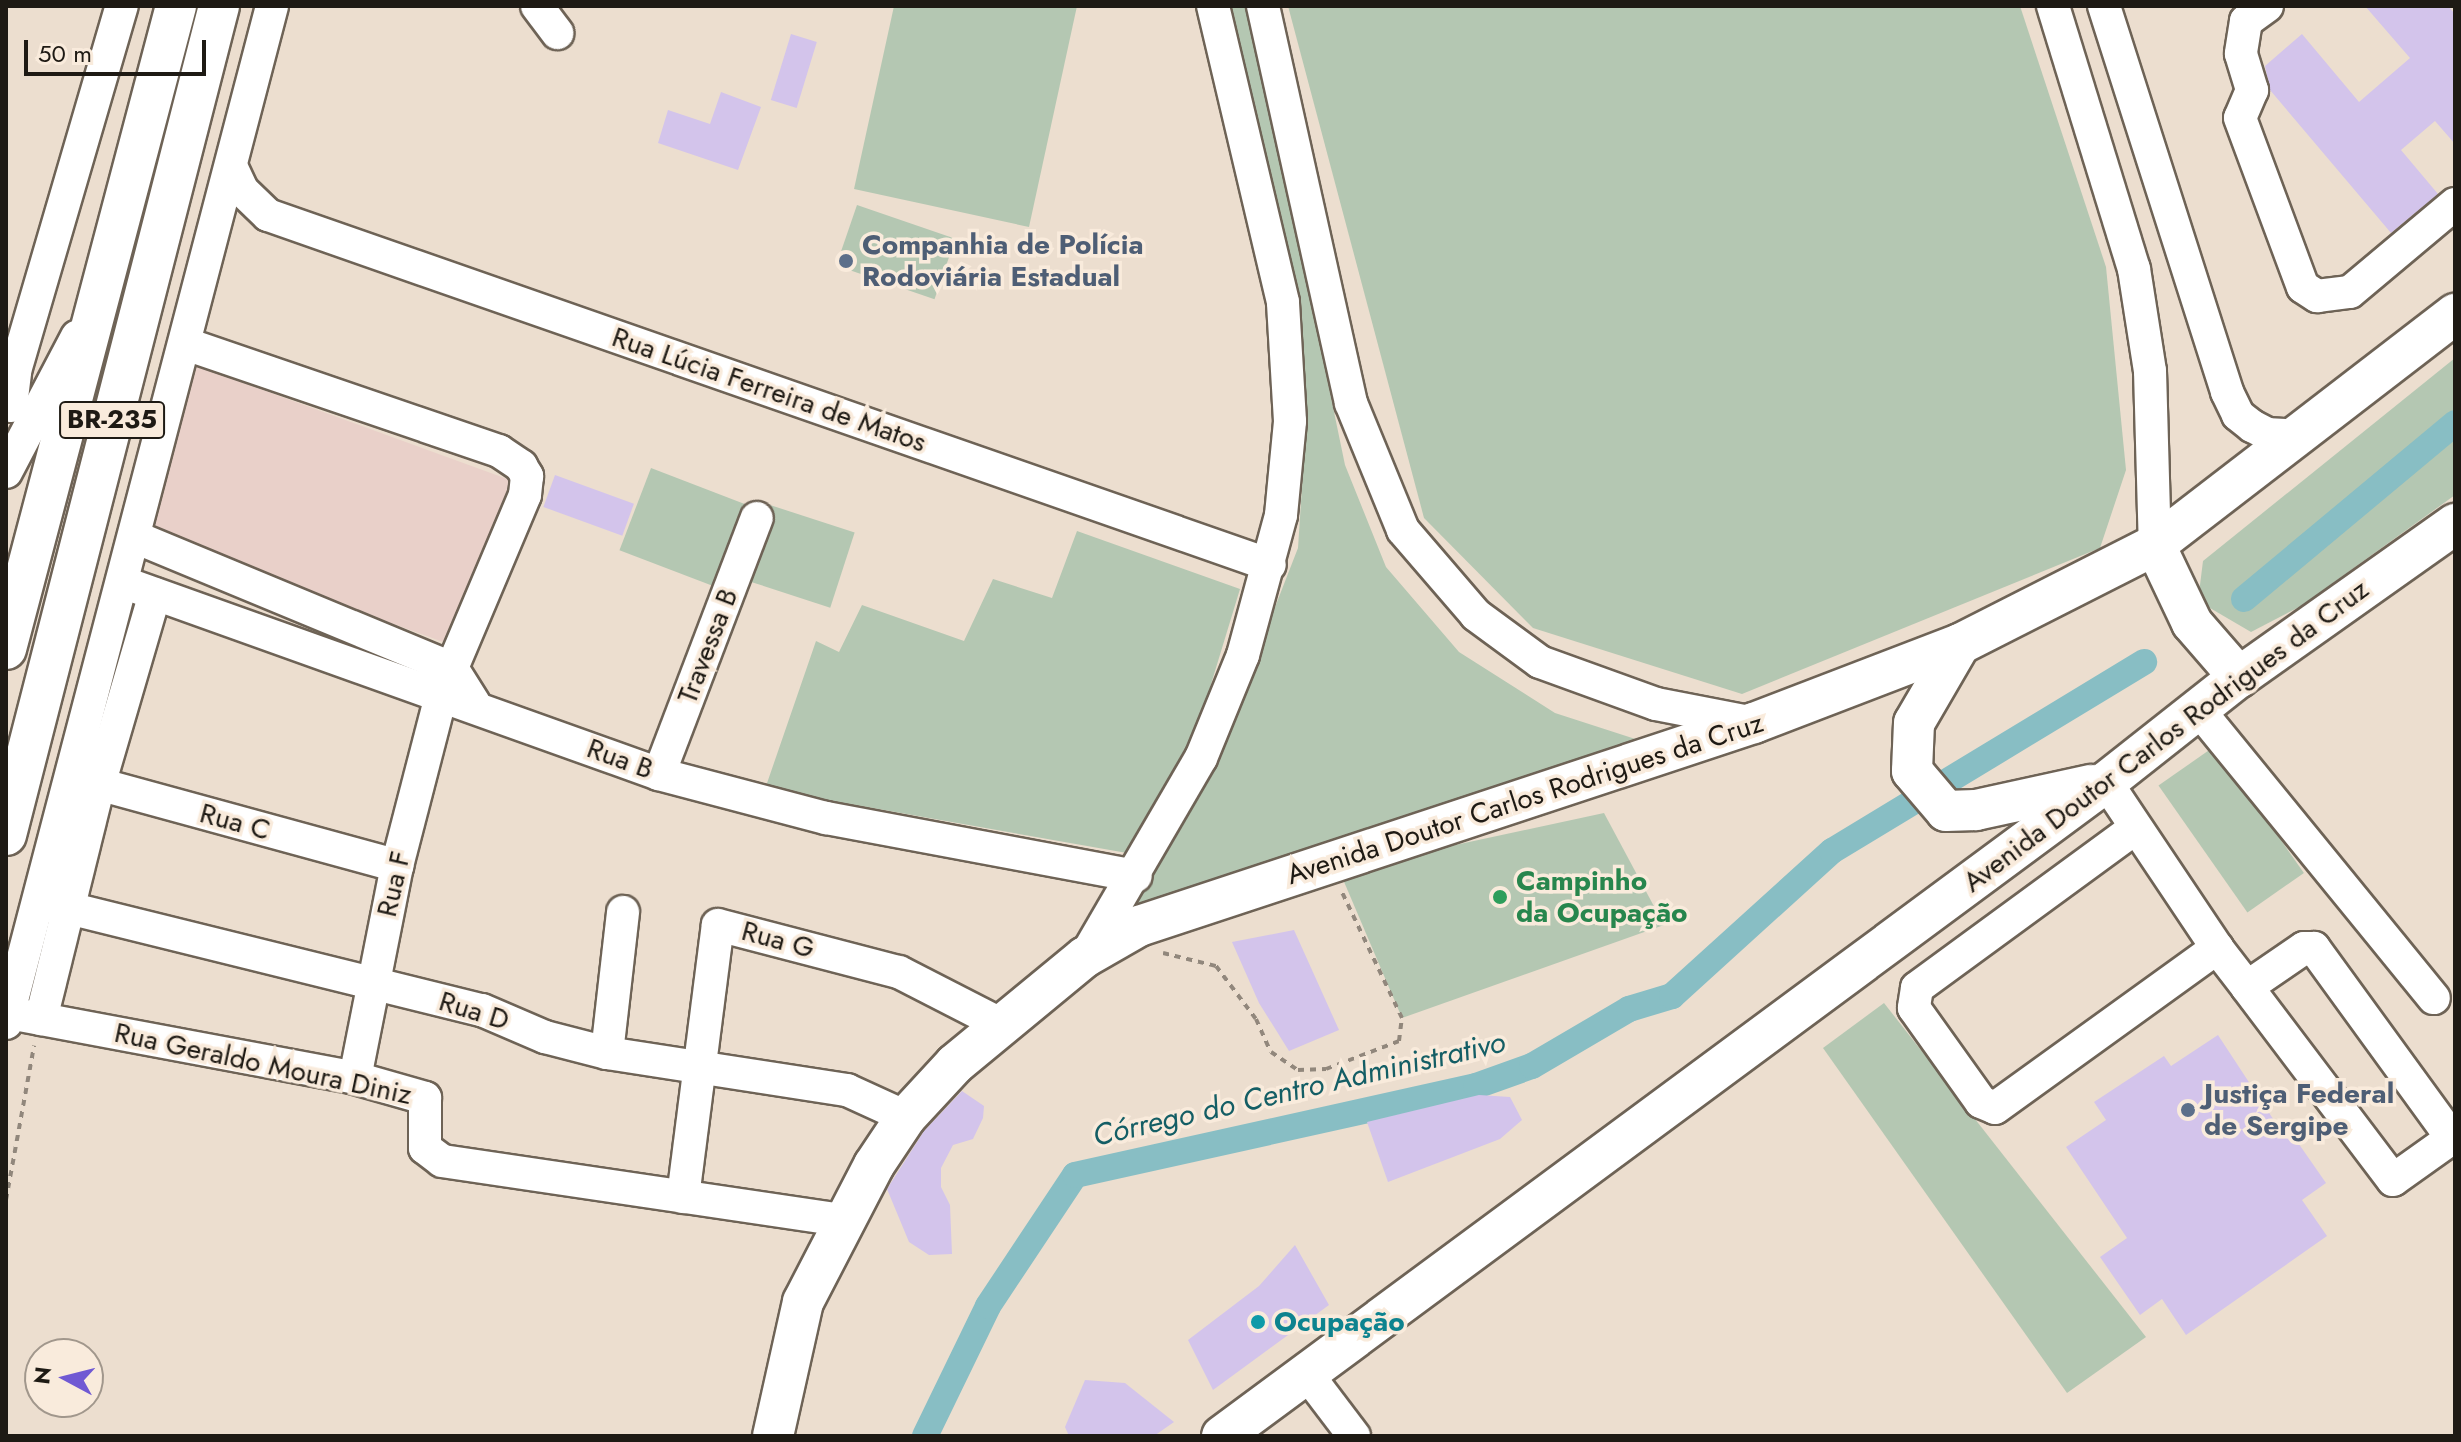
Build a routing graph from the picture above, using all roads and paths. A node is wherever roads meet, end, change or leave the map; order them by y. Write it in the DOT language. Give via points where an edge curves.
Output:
graph roads {
  1 [pos="122,6"];
  2 [pos="219,6"];
  3 [pos="272,6"];
  4 [pos="287,6"];
  5 [pos="537,6"];
  6 [pos="1213,6"];
  7 [pos="1263,6"];
  8 [pos="2053,6"];
  9 [pos="2104,6"];
  10 [pos="2267,6"];
  11 [pos="172,16"];
  12 [pos="557,33"];
  13 [pos="260,53"];
  14 [pos="231,166"];
  15 [pos="2455,204"];
  16 [pos="268,215"];
  17 [pos="209,249"];
  18 [pos="99,295"];
  19 [pos="2455,314"];
  20 [pos="186,344"];
  21 [pos="11,406"];
  22 [pos="2302,436"];
  23 [pos="6,472"];
  24 [pos="757,518"];
  25 [pos="2455,524"];
  26 [pos="135,537"];
  27 [pos="2155,545"];
  28 [pos="1270,565"];
  29 [pos="122,582"];
  30 [pos="155,594"];
  31 [pos="1960,644"];
  32 [pos="6,649"];
  33 [pos="2239,677"];
  34 [pos="447,680"];
  35 [pos="2198,709"];
  36 [pos="1754,723"];
  37 [pos="659,774"];
  38 [pos="85,781"];
  39 [pos="2106,782"];
  40 [pos="2134,829"];
  41 [pos="6,835"];
  42 [pos="397,866"];
  43 [pos="1136,876"];
  44 [pos="1337,879"];
  45 [pos="54,905"];
  46 [pos="623,912"];
  47 [pos="2217,948"];
  48 [pos="1157,951"];
  49 [pos="1085,957"];
  50 [pos="371,984"];
  51 [pos="2247,987"];
  52 [pos="2434,998"];
  53 [pos="7,1018"];
  54 [pos="41,1019"];
  55 [pos="1002,1025"];
  56 [pos="607,1053"];
  57 [pos="700,1068"];
  58 [pos="355,1078"];
  59 [pos="906,1117"];
  60 [pos="683,1197"];
  61 [pos="6,1200"];
  62 [pos="842,1220"];
  63 [pos="1307,1374"];
  64 [pos="773,1436"];
  65 [pos="1222,1436"];
  66 [pos="1354,1436"];
  1 -- 21 [label="street" via="15,371"];
  2 -- 41 [label="main road, BR-235"];
  3 -- 13 [label="street"];
  4 -- 13 [label="street"];
  5 -- 12 [label="street"];
  6 -- 28 [label="street" via="1285,317 1290,421"];
  7 -- 36 [label="street" via="1351,403 1403,530 1476,615 1540,662 1656,704"];
  8 -- 27 [label="street" via="2134,269 2150,371"];
  9 -- 22 [label="street" via="2227,392 2238,415 2252,426 2268,434"];
  10 -- 15 [label="street" via="2246,21 2241,54 2252,90 2240,118 2303,287 2330,298 2350,292"];
  11 -- 18 [label="main road, BR-235"];
  13 -- 14 [label="street"];
  14 -- 16 [label="street" via="242,190"];
  14 -- 17 [label="street"];
  16 -- 17 [label="street" via="230,231"];
  16 -- 28 [label="street, Rua Lúcia Ferreira de Matos"];
  17 -- 20 [label="street"];
  18 -- 23 [label="street"];
  18 -- 32 [label="main road, BR-235"];
  19 -- 22 [label="main road, Avenida Doutor Carlos Rodrigues da Cruz"];
  20 -- 26 [label="street"];
  20 -- 34 [label="street, Rua F" via="499,451 527,476 525,495"];
  22 -- 27 [label="main road, Avenida Doutor Carlos Rodrigues da Cruz"];
  24 -- 37 [label="street, Travessa B"];
  25 -- 33 [label="main road, Avenida Doutor Carlos Rodrigues da Cruz"];
  26 -- 29 [label="street"];
  26 -- 34 [label="street, Rua B"];
  27 -- 31 [label="main road, Avenida Doutor Carlos Rodrigues da Cruz"];
  27 -- 33 [label="main road" via="2192,623"];
  28 -- 43 [label="street" via="1243,655 1201,758"];
  29 -- 30 [label="street, Rua B"];
  29 -- 38 [label="street"];
  30 -- 34 [label="street, Rua B"];
  30 -- 38 [label="street"];
  31 -- 36 [label="main road, Avenida Doutor Carlos Rodrigues da Cruz"];
  31 -- 39 [label="main road" via="1914,723 1912,771 1946,811 1976,810"];
  33 -- 35 [label="main road, Avenida Doutor Carlos Rodrigues da Cruz"];
  34 -- 37 [label="street, Rua B" via="474,703"];
  34 -- 42 [label="street, Rua F"];
  35 -- 39 [label="main road, Avenida Doutor Carlos Rodrigues da Cruz"];
  35 -- 52 [label="street"];
  36 -- 49 [label="main road, Avenida Doutor Carlos Rodrigues da Cruz" via="1139,926"];
  37 -- 43 [label="street, Rua B" via="826,818"];
  38 -- 42 [label="street, Rua C"];
  38 -- 45 [label="street"];
  39 -- 40 [label="street"];
  39 -- 63 [label="main road, Avenida Doutor Carlos Rodrigues da Cruz"];
  40 -- 47 [label="street"];
  40 -- 47 [label="street" via="1917,988 1914,1008 1981,1102 1995,1108"];
  42 -- 50 [label="street, Rua F"];
  43 -- 49 [label="street"];
  44 -- 48 [label="path" via="1364,947 1402,1018 1399,1041 1326,1069 1298,1070 1271,1052 1256,1019 1216,966"];
  45 -- 50 [label="street, Rua D"];
  45 -- 53 [label="street"];
  45 -- 54 [label="street"];
  46 -- 56 [label="street"];
  47 -- 51 [label="street"];
  49 -- 55 [label="main road, Avenida Doutor Carlos Rodrigues da Cruz"];
  50 -- 56 [label="street, Rua D" via="495,1013 545,1037"];
  50 -- 58 [label="street, Rua F"];
  51 -- 51 [label="street" via="2304,948 2314,948 2452,1138 2394,1181"];
  53 -- 54 [label="street, Rua Geraldo Moura Diniz"];
  54 -- 58 [label="street, Rua Geraldo Moura Diniz"];
  54 -- 61 [label="path" via="24,1083"];
  55 -- 57 [label="street, Rua G" via="899,972 719,925"];
  55 -- 59 [label="main road, Avenida Doutor Carlos Rodrigues da Cruz" via="955,1064"];
  56 -- 57 [label="street, Rua D"];
  57 -- 59 [label="street, Rua D" via="847,1090"];
  57 -- 60 [label="street, Rua G"];
  58 -- 60 [label="street, Rua Geraldo Moura Diniz" via="428,1100 425,1148 436,1159"];
  59 -- 62 [label="main road, Avenida Doutor Carlos Rodrigues da Cruz"];
  60 -- 62 [label="street, Rua Geraldo Moura Diniz"];
  62 -- 64 [label="main road, Avenida Doutor Carlos Rodrigues da Cruz" via="794,1328"];
  63 -- 65 [label="main road, Avenida Doutor Carlos Rodrigues da Cruz"];
  63 -- 66 [label="street"];
}
